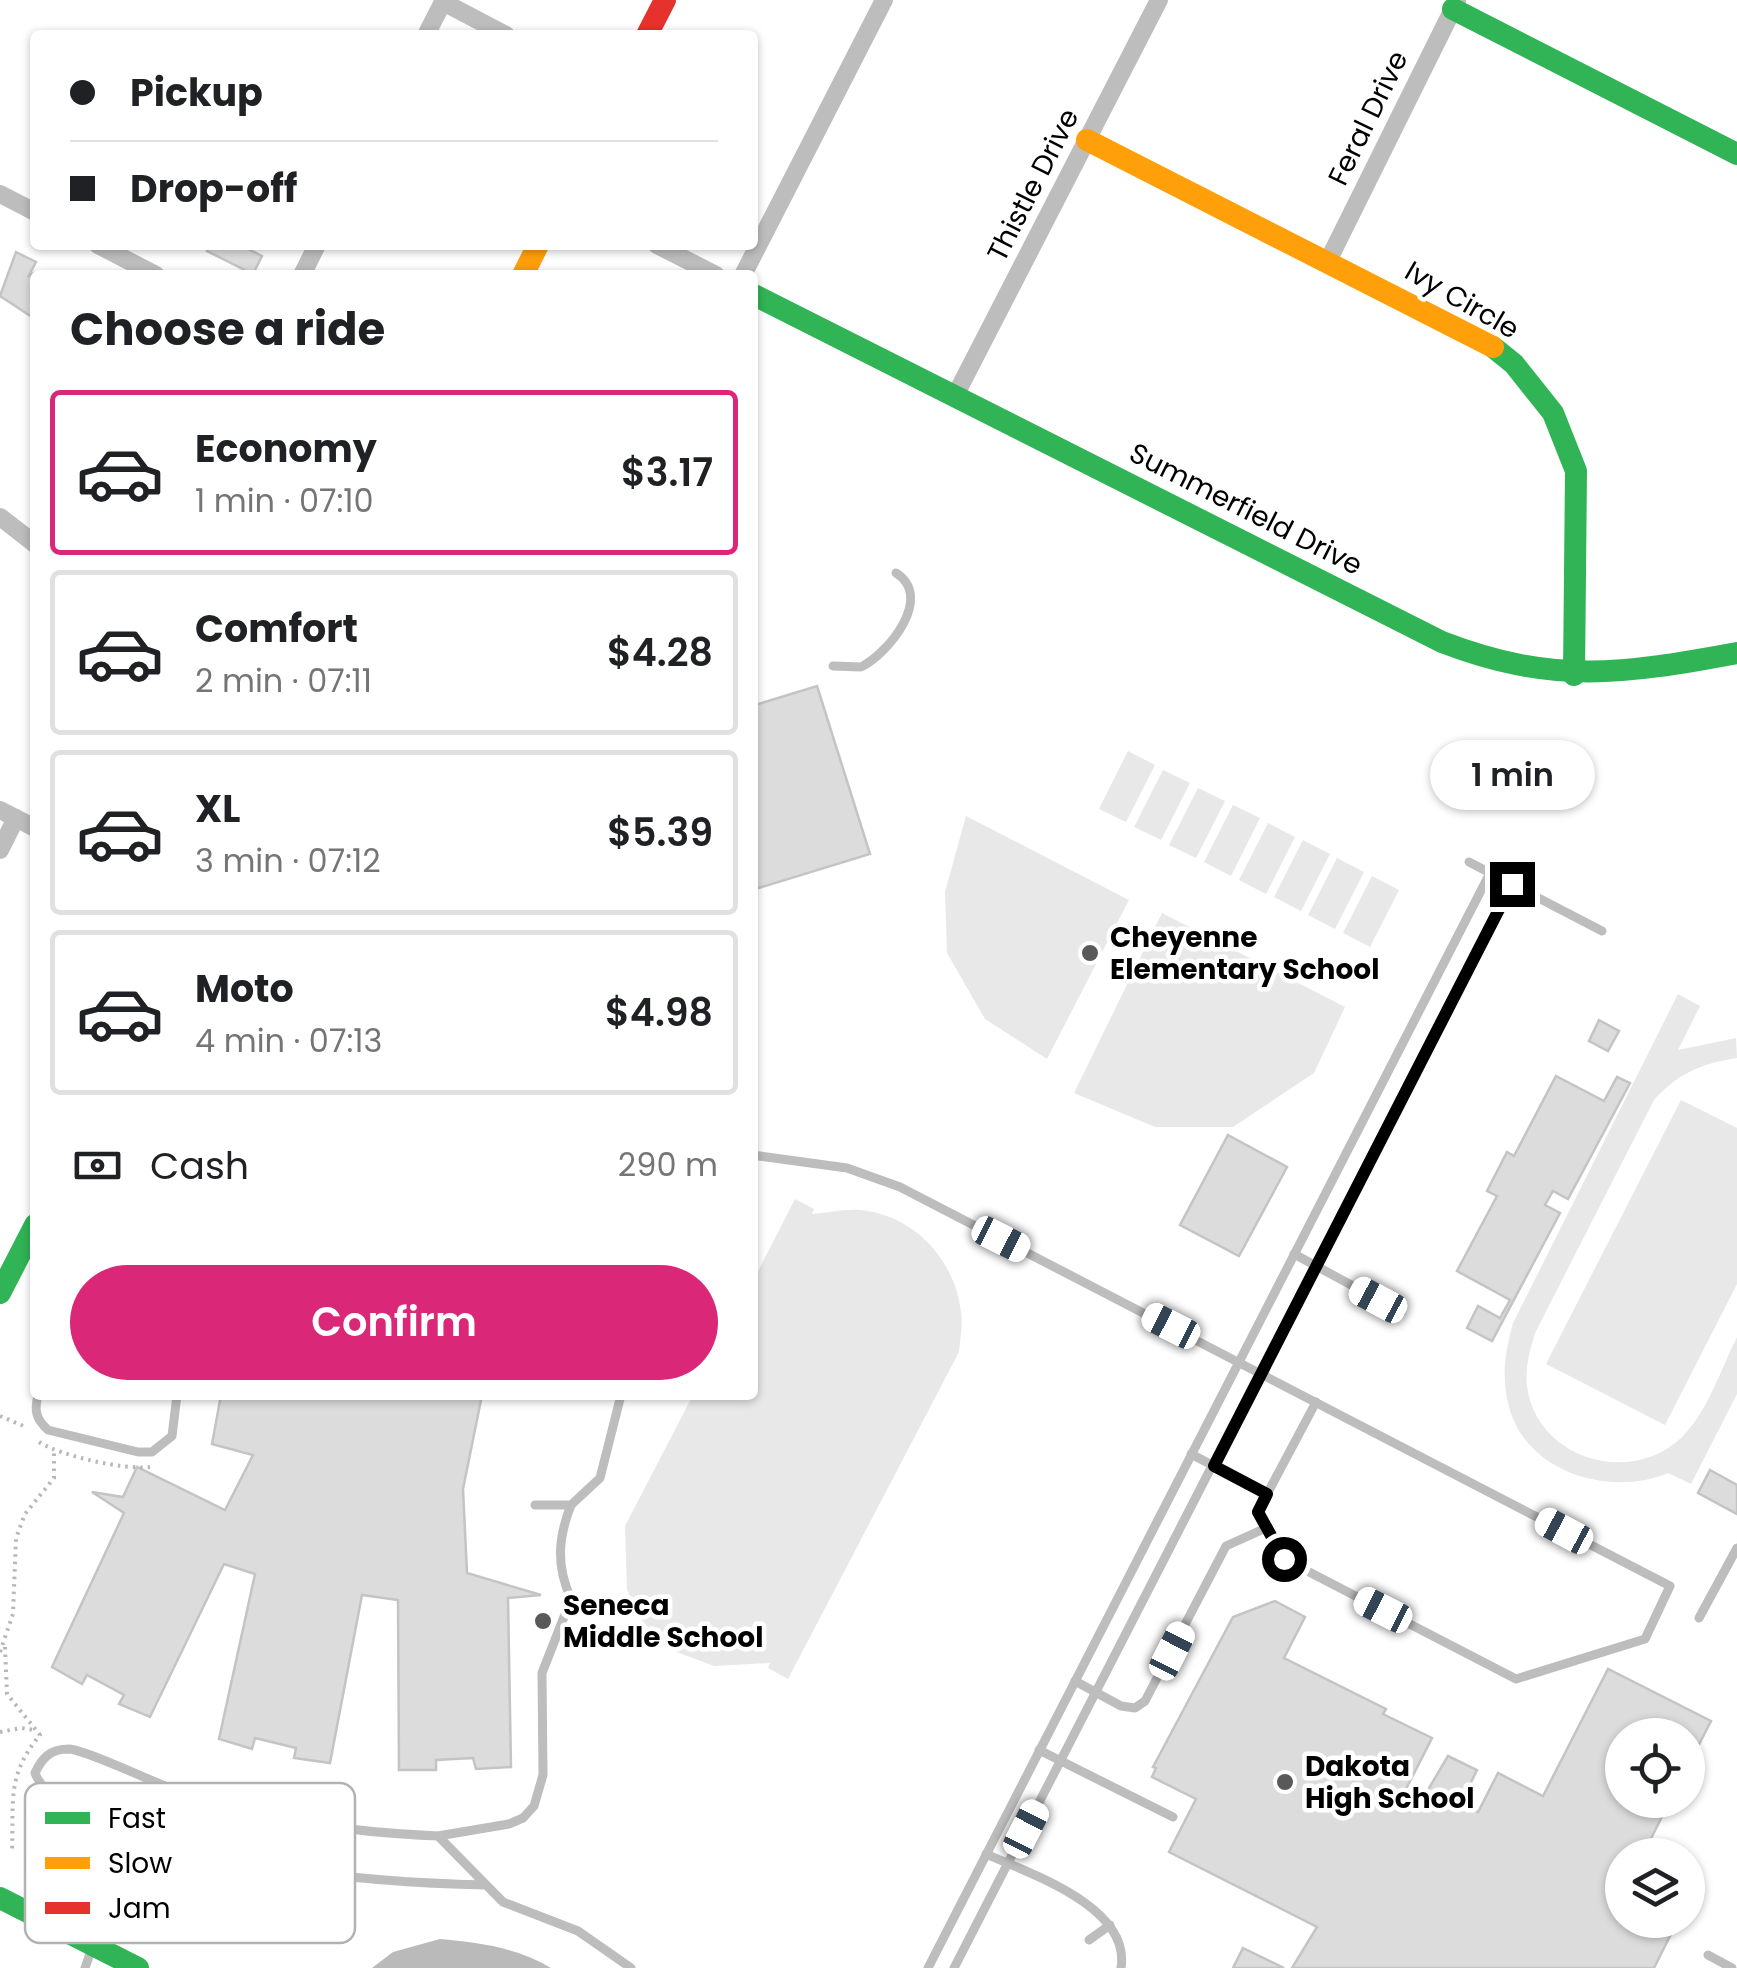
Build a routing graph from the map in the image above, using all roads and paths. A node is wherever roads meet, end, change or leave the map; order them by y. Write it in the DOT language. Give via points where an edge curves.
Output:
graph roads {
  1 [pos="666,0"];
  2 [pos="884,0"];
  3 [pos="1159,0"];
  4 [pos="443,1"];
  5 [pos="1455,4"];
  6 [pos="428,30"];
  7 [pos="497,30"];
  8 [pos="650,30"];
  9 [pos="1087,140"];
  10 [pos="1737,154"];
  11 [pos="0,194"];
  12 [pos="30,209"];
  13 [pos="758,246"];
  14 [pos="108,250"];
  15 [pos="667,250"];
  16 [pos="1328,261"];
  17 [pos="146,270"];
  18 [pos="706,270"];
  19 [pos="758,297"];
  20 [pos="956,396"];
  21 [pos="0,517"];
  22 [pos="30,540"];
  23 [pos="896,573"];
  24 [pos="1737,653"];
  25 [pos="833,666"];
  26 [pos="1574,675"];
  27 [pos="8,814"];
  28 [pos="0,850"];
  29 [pos="1469,862"];
  30 [pos="1490,872"];
  31 [pos="1512,884"];
  32 [pos="1602,932"];
  33 [pos="758,1156"];
  34 [pos="1320,1204"];
  35 [pos="1342,1216"];
  36 [pos="30,1235"];
  37 [pos="1294,1254"];
  38 [pos="1316,1266"];
  39 [pos="0,1293"];
  40 [pos="1401,1312"];
  41 [pos="1239,1361"];
  42 [pos="1260,1372"];
  43 [pos="37,1400"];
  44 [pos="176,1400"];
  45 [pos="620,1400"];
  46 [pos="1316,1402"];
  47 [pos="54,1450"];
  48 [pos="1191,1454"];
  49 [pos="1214,1466"];
  50 [pos="1267,1494"];
  51 [pos="536,1505"];
  52 [pos="571,1505"];
  53 [pos="1266,1528"];
  54 [pos="1737,1548"];
  55 [pos="1142,1550"];
  56 [pos="1164,1562"];
  57 [pos="1699,1618"];
  58 [pos="2,1650"];
  59 [pos="1075,1680"];
  60 [pos="1097,1692"];
  61 [pos="36,1730"];
  62 [pos="0,1732"];
  63 [pos="1040,1750"];
  64 [pos="1061,1761"];
  65 [pos="38,1783"];
  66 [pos="158,1783"];
  67 [pos="1173,1817"];
  68 [pos="355,1833"];
  69 [pos="438,1836"];
  70 [pos="12,1852"];
  71 [pos="986,1854"];
  72 [pos="1008,1864"];
  73 [pos="355,1880"];
  74 [pos="486,1885"];
  75 [pos="0,1898"];
  76 [pos="25,1910"];
  77 [pos="1110,1924"];
  78 [pos="1089,1940"];
  79 [pos="90,1943"];
  80 [pos="94,1945"];
  81 [pos="1708,1955"];
  82 [pos="1729,1967"];
  83 [pos="85,1968"];
  84 [pos="138,1968"];
  85 [pos="631,1968"];
  86 [pos="928,1968"];
  87 [pos="954,1968"];
  88 [pos="1121,1968"];
  1 -- 8 [label="street"];
  2 -- 13 [label="street"];
  3 -- 9 [label="street, Thistle Drive"];
  4 -- 6 [label="street"];
  4 -- 7 [label="street"];
  5 -- 10 [label="street"];
  5 -- 16 [label="street, Feral Drive"];
  9 -- 16 [label="street, Ivy Circle"];
  9 -- 20 [label="street, Thistle Drive"];
  11 -- 12 [label="street"];
  14 -- 17 [label="street"];
  15 -- 18 [label="street"];
  16 -- 26 [label="street, Ivy Circle" via="1493,347 1552,413 1576,471"];
  19 -- 20 [label="street, Summerfield Drive"];
  20 -- 26 [label="street, Summerfield Drive" via="1442,642 1511,668"];
  21 -- 22 [label="street"];
  23 -- 25 [label="lane" via="910,584 913,600 893,639 861,667"];
  24 -- 26 [label="street, Summerfield Drive"];
  27 -- 28 [label="street"];
  29 -- 30 [label="lane"];
  30 -- 31 [label="lane"];
  30 -- 34 [label="lane"];
  31 -- 32 [label="lane"];
  31 -- 35 [label="lane"];
  33 -- 41 [label="lane" via="831,1164 900,1187"];
  34 -- 35 [label="lane"];
  34 -- 37 [label="lane"];
  35 -- 38 [label="lane"];
  36 -- 39 [label="street"];
  37 -- 38 [label="lane"];
  37 -- 41 [label="lane"];
  38 -- 40 [label="lane"];
  38 -- 42 [label="lane"];
  41 -- 42 [label="lane"];
  41 -- 48 [label="lane"];
  42 -- 46 [label="lane"];
  42 -- 49 [label="lane"];
  43 -- 44 [label="lane" via="39,1421 48,1430 138,1452 152,1452 172,1436"];
  45 -- 52 [label="lane" via="600,1478"];
  46 -- 50 [label="lane"];
  46 -- 53 [label="lane" via="1670,1586 1645,1639 1516,1679 1284,1559"];
  47 -- 58 [label="path" via="54,1478 16,1538 13,1614"];
  48 -- 49 [label="lane"];
  48 -- 55 [label="lane"];
  49 -- 50 [label="lane"];
  49 -- 56 [label="lane"];
  50 -- 53 [label="lane" via="1258,1512"];
  51 -- 52 [label="lane"];
  52 -- 69 [label="lane" via="559,1564 571,1599 542,1673 541,1792 523,1818 509,1824"];
  53 -- 60 [label="lane" via="1226,1546 1145,1700 1135,1708 1121,1706"];
  54 -- 57 [label="lane"];
  55 -- 56 [label="lane"];
  55 -- 59 [label="lane"];
  56 -- 60 [label="lane"];
  58 -- 61 [label="path" via="7,1694"];
  59 -- 60 [label="lane"];
  59 -- 63 [label="lane"];
  60 -- 64 [label="lane"];
  61 -- 62 [label="path"];
  61 -- 70 [label="path" via="40,1735 16,1772"];
  63 -- 64 [label="lane"];
  63 -- 71 [label="lane"];
  64 -- 67 [label="lane"];
  64 -- 72 [label="lane"];
  65 -- 66 [label="lane" via="41,1760 53,1750 73,1749"];
  68 -- 69 [label="lane"];
  69 -- 74 [label="lane"];
  71 -- 72 [label="lane"];
  71 -- 86 [label="lane"];
  72 -- 77 [label="lane" via="1094,1908"];
  72 -- 87 [label="lane"];
  73 -- 74 [label="lane"];
  74 -- 85 [label="lane" via="503,1902 578,1931"];
  75 -- 76 [label="street"];
  77 -- 78 [label="lane"];
  77 -- 88 [label="lane" via="1123,1955"];
  79 -- 80 [label="street"];
  80 -- 83 [label="lane"];
  80 -- 84 [label="street"];
  81 -- 82 [label="lane"];
}
